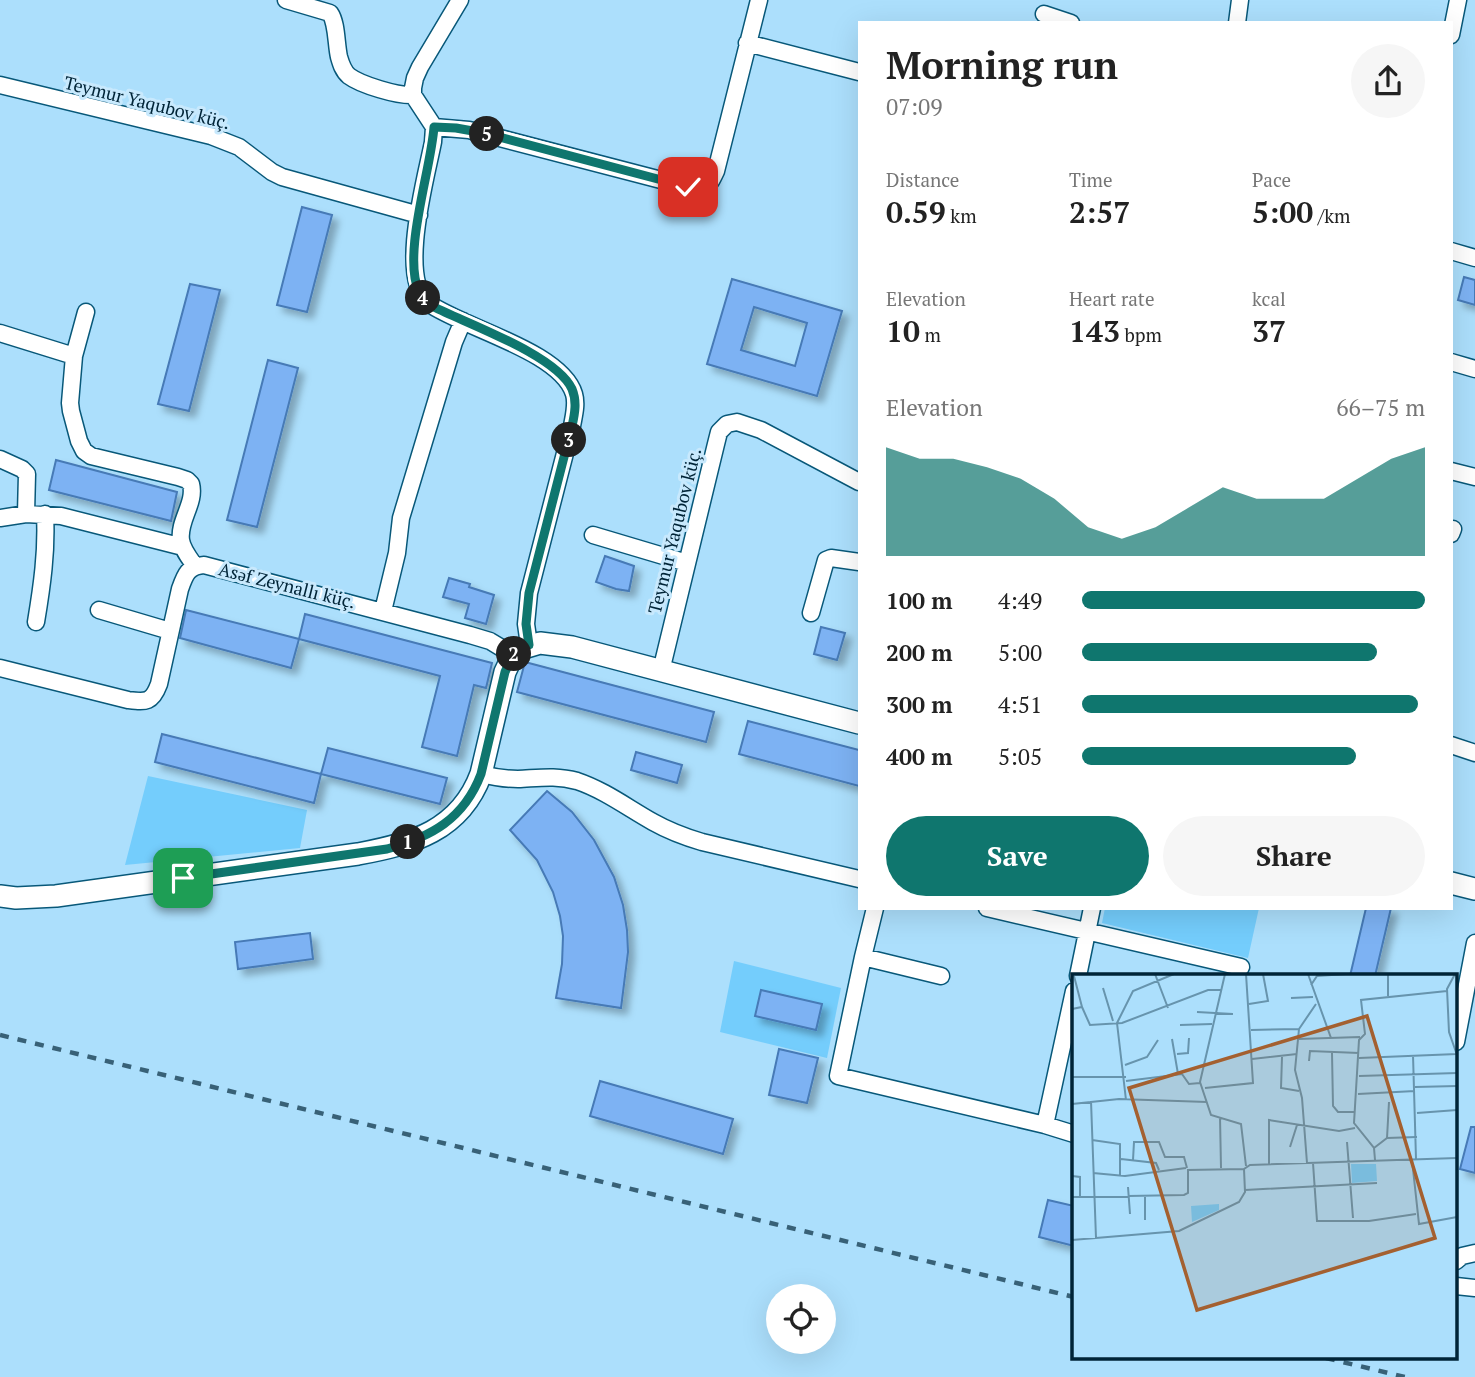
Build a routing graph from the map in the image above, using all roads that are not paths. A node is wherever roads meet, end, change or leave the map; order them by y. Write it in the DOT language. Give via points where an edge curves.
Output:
graph roads {
  1 [pos="286,0"];
  2 [pos="460,0"];
  3 [pos="759,0"];
  4 [pos="1240,0"];
  5 [pos="1458,0"];
  6 [pos="304,2"];
  7 [pos="1044,12"];
  8 [pos="1066,21"];
  9 [pos="1237,21"];
  10 [pos="1453,25"];
  11 [pos="747,43"];
  12 [pos="858,72"];
  13 [pos="0,85"];
  14 [pos="413,95"];
  15 [pos="434,127"];
  16 [pos="419,215"];
  17 [pos="1453,252"];
  18 [pos="1475,258"];
  19 [pos="86,312"];
  20 [pos="463,321"];
  21 [pos="0,333"];
  22 [pos="74,356"];
  23 [pos="1453,363"];
  24 [pos="1475,369"];
  25 [pos="0,459"];
  26 [pos="1453,472"];
  27 [pos="1475,478"];
  28 [pos="858,481"];
  29 [pos="26,514"];
  30 [pos="45,514"];
  31 [pos="0,518"];
  32 [pos="593,535"];
  33 [pos="183,547"];
  34 [pos="858,562"];
  35 [pos="687,563"];
  36 [pos="195,566"];
  37 [pos="99,610"];
  38 [pos="383,611"];
  39 [pos="811,613"];
  40 [pos="36,622"];
  41 [pos="170,631"];
  42 [pos="521,650"];
  43 [pos="0,668"];
  44 [pos="661,671"];
  45 [pos="858,723"];
  46 [pos="1453,747"];
  47 [pos="1475,753"];
  48 [pos="481,774"];
  49 [pos="858,879"];
  50 [pos="1453,884"];
  51 [pos="1475,889"];
  52 [pos="0,896"];
  53 [pos="875,910"];
  54 [pos="996,910"];
  55 [pos="1092,910"];
  56 [pos="1087,931"];
  57 [pos="1475,943"];
  58 [pos="863,957"];
  59 [pos="1241,967"];
  60 [pos="1077,974"];
  61 [pos="941,976"];
  62 [pos="1072,1000"];
  63 [pos="1458,1032"];
  64 [pos="1045,1125"];
  65 [pos="1072,1133"];
  66 [pos="1475,1253"];
  67 [pos="1458,1259"];
  1 -- 6 [label="street"];
  2 -- 14 [label="street" via="415,78"];
  3 -- 11 [label="street"];
  4 -- 9 [label="street"];
  5 -- 10 [label="street"];
  6 -- 14 [label="street" via="334,18 339,58 350,77 401,96"];
  7 -- 8 [label="street"];
  11 -- 12 [label="street"];
  11 -- 15 [label="street" via="716,171 702,189 469,130"];
  13 -- 16 [label="street, Teymur Yaqubov küç." via="211,136 239,147 282,177"];
  14 -- 15 [label="street"];
  15 -- 16 [label="street"];
  16 -- 20 [label="street" via="414,266 420,294 434,307"];
  17 -- 18 [label="street"];
  19 -- 22 [label="street"];
  20 -- 38 [label="street" via="401,518"];
  20 -- 42 [label="street" via="546,363 563,377 574,395 575,412 529,593"];
  21 -- 22 [label="street"];
  22 -- 33 [label="street" via="70,403 84,451 187,480 192,495 181,531"];
  23 -- 24 [label="street"];
  25 -- 29 [label="street" via="27,474"];
  26 -- 27 [label="street"];
  28 -- 35 [label="street, Teymur Yaqubov küç." via="761,430 737,422 727,424 719,432"];
  29 -- 30 [label="street"];
  29 -- 31 [label="street"];
  30 -- 33 [label="street"];
  30 -- 40 [label="street" via="45,562"];
  32 -- 35 [label="street"];
  33 -- 36 [label="street"];
  34 -- 39 [label="street" via="826,560"];
  35 -- 44 [label="street, Teymur Yaqubov küç."];
  36 -- 38 [label="street, Asəf Zeynallı küç."];
  36 -- 41 [label="street, Asəf Zeynallı küç." via="184,578"];
  37 -- 41 [label="street"];
  38 -- 42 [label="street, Asəf Zeynallı küç."];
  41 -- 43 [label="street, Asəf Zeynallı küç." via="159,684 151,699 128,700"];
  42 -- 44 [label="main road, Asəf Zeynallı küç." via="540,643 572,647"];
  42 -- 48 [label="main road" via="505,672"];
  44 -- 45 [label="main road, Asəf Zeynallı küç."];
  46 -- 47 [label="street"];
  48 -- 49 [label="street" via="571,779 682,836"];
  48 -- 52 [label="main road" via="467,803 442,826 387,849 46,897"];
  50 -- 51 [label="main road"];
  53 -- 58 [label="street"];
  54 -- 56 [label="street"];
  55 -- 56 [label="street"];
  56 -- 59 [label="street"];
  56 -- 60 [label="street"];
  57 -- 63 [label="street"];
  58 -- 61 [label="street"];
  58 -- 64 [label="street" via="838,1076"];
  62 -- 64 [label="street"];
  64 -- 65 [label="street"];
  66 -- 67 [label="street"];
}
